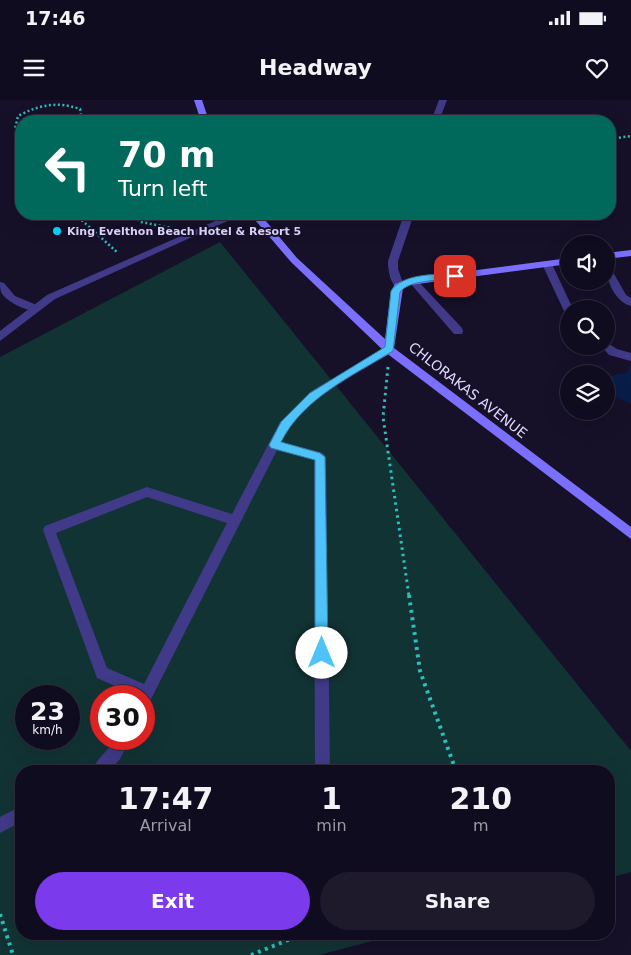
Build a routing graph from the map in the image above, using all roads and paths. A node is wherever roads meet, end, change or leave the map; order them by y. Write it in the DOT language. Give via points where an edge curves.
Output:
graph roads {
  1 [pos="198,100"];
  2 [pos="443,100"];
  3 [pos="20,115"];
  4 [pos="81,115"];
  5 [pos="203,115"];
  6 [pos="437,115"];
  7 [pos="631,136"];
  8 [pos="616,138"];
  9 [pos="82,220"];
  10 [pos="138,220"];
  11 [pos="224,220"];
  12 [pos="261,220"];
  13 [pos="407,220"];
  14 [pos="194,233"];
  15 [pos="631,253"];
  16 [pos="615,255"];
  17 [pos="128,262"];
  18 [pos="560,262"];
  19 [pos="547,264"];
  20 [pos="413,281"];
  21 [pos="615,284"];
  22 [pos="0,285"];
  23 [pos="399,286"];
  24 [pos="564,300"];
  25 [pos="631,303"];
  26 [pos="35,308"];
  27 [pos="458,331"];
  28 [pos="0,337"];
  29 [pos="389,349"];
  30 [pos="615,353"];
  31 [pos="631,357"];
  32 [pos="274,445"];
  33 [pos="236,521"];
  34 [pos="631,534"];
  35 [pos="126,685"];
  36 [pos="150,685"];
  37 [pos="117,750"];
  38 [pos="105,765"];
  39 [pos="323,765"];
  40 [pos="454,765"];
  41 [pos="15,817"];
  42 [pos="0,825"];
  43 [pos="0,914"];
  44 [pos="288,940"];
  45 [pos="13,955"];
  46 [pos="251,955"];
  1 -- 5 [label="main road"];
  2 -- 6 [label="street"];
  3 -- 4 [label="path" via="37,105 68,102 80,109"];
  7 -- 8 [label="path"];
  9 -- 17 [label="path"];
  10 -- 14 [label="path"];
  11 -- 14 [label="street"];
  12 -- 29 [label="main road, CHLORAKAS AVENUE" via="294,260"];
  13 -- 23 [label="street" via="393,261"];
  14 -- 17 [label="street"];
  15 -- 16 [label="main road"];
  17 -- 26 [label="street" via="50,297"];
  18 -- 19 [label="main road"];
  19 -- 20 [label="main road"];
  19 -- 24 [label="street"];
  20 -- 23 [label="main road"];
  20 -- 27 [label="street"];
  21 -- 25 [label="street" via="622,297"];
  22 -- 26 [label="street" via="11,298"];
  23 -- 29 [label="main road"];
  26 -- 28 [label="street"];
  29 -- 32 [label="street" via="314,395 284,425"];
  29 -- 34 [label="main road, CHLORAKAS AVENUE"];
  29 -- 40 [label="path" via="383,417 420,671"];
  30 -- 31 [label="street"];
  32 -- 33 [label="street"];
  32 -- 39 [label="street" via="320,457"];
  33 -- 35 [label="street" via="147,492 50,530 102,672"];
  33 -- 36 [label="street"];
  37 -- 38 [label="street"];
  41 -- 42 [label="street"];
  43 -- 45 [label="path"];
  44 -- 46 [label="path"];
}
